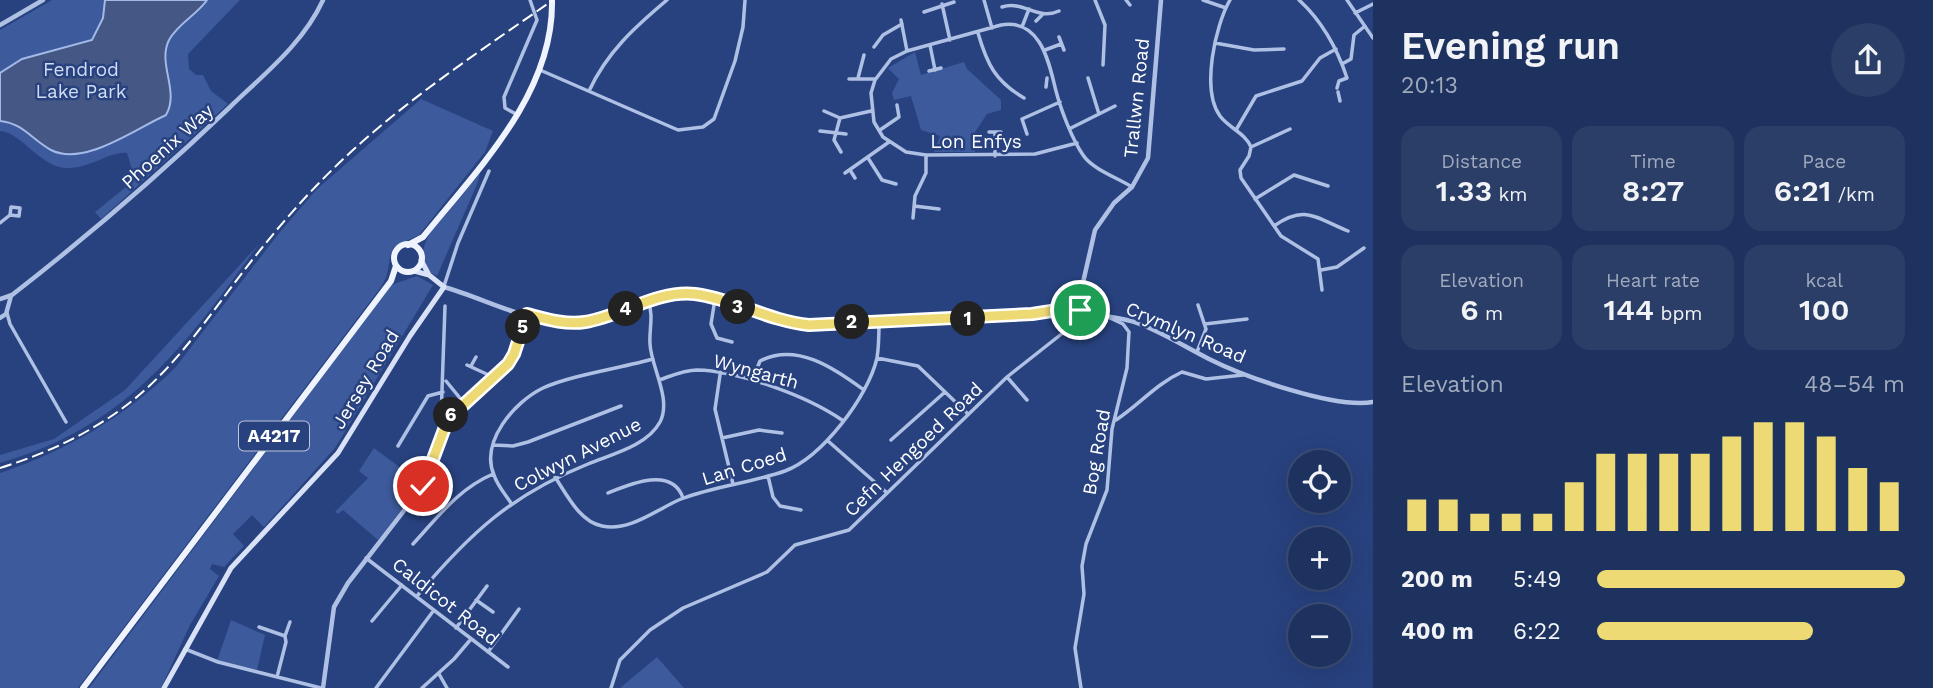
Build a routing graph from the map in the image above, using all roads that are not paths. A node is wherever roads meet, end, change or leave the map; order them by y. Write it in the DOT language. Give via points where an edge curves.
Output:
graph roads {
  1 [pos="43,0"];
  2 [pos="323,0"];
  3 [pos="530,0"];
  4 [pos="552,0"];
  5 [pos="667,0"];
  6 [pos="745,0"];
  7 [pos="984,0"];
  8 [pos="1095,0"];
  9 [pos="1126,0"];
  10 [pos="1161,0"];
  11 [pos="1203,0"];
  12 [pos="1230,0"];
  13 [pos="1299,0"];
  14 [pos="1347,0"];
  15 [pos="954,2"];
  16 [pos="1007,3"];
  17 [pos="942,4"];
  18 [pos="1373,4"];
  19 [pos="1130,5"];
  20 [pos="1002,7"];
  21 [pos="1226,8"];
  22 [pos="1029,9"];
  23 [pos="1059,11"];
  24 [pos="923,12"];
  25 [pos="1355,13"];
  26 [pos="1042,15"];
  27 [pos="1036,21"];
  28 [pos="0,25"];
  29 [pos="1365,26"];
  30 [pos="1022,27"];
  31 [pos="992,28"];
  32 [pos="978,33"];
  33 [pos="875,35"];
  34 [pos="1059,37"];
  35 [pos="880,38"];
  36 [pos="1373,38"];
  37 [pos="950,40"];
  38 [pos="1215,43"];
  39 [pos="1061,44"];
  40 [pos="930,45"];
  41 [pos="874,47"];
  42 [pos="1284,49"];
  43 [pos="1045,50"];
  44 [pos="1064,50"];
  45 [pos="1336,50"];
  46 [pos="907,51"];
  47 [pos="864,55"];
  48 [pos="1342,64"];
  49 [pos="1103,65"];
  50 [pos="540,70"];
  51 [pos="929,71"];
  52 [pos="858,78"];
  53 [pos="1087,78"];
  54 [pos="849,79"];
  55 [pos="875,80"];
  56 [pos="1055,82"];
  57 [pos="1046,83"];
  58 [pos="589,91"];
  59 [pos="1094,96"];
  60 [pos="1102,96"];
  61 [pos="1024,98"];
  62 [pos="1340,101"];
  63 [pos="1060,102"];
  64 [pos="897,105"];
  65 [pos="1115,106"];
  66 [pos="824,111"];
  67 [pos="872,111"];
  68 [pos="1036,113"];
  69 [pos="516,114"];
  70 [pos="1100,114"];
  71 [pos="841,118"];
  72 [pos="1039,118"];
  73 [pos="1071,128"];
  74 [pos="1290,129"];
  75 [pos="1236,130"];
  76 [pos="820,131"];
  77 [pos="838,131"];
  78 [pos="879,131"];
  79 [pos="989,132"];
  80 [pos="995,132"];
  81 [pos="1001,132"];
  82 [pos="846,134"];
  83 [pos="1027,134"];
  84 [pos="889,142"];
  85 [pos="1077,143"];
  86 [pos="1251,147"];
  87 [pos="841,152"];
  88 [pos="926,155"];
  89 [pos="995,156"];
  90 [pos="868,158"];
  91 [pos="489,171"];
  92 [pos="885,172"];
  93 [pos="878,176"];
  94 [pos="855,178"];
  95 [pos="896,184"];
  96 [pos="1328,186"];
  97 [pos="1132,187"];
  98 [pos="1255,198"];
  99 [pos="914,205"];
  100 [pos="939,209"];
  101 [pos="10,215"];
  102 [pos="913,218"];
  103 [pos="0,223"];
  104 [pos="1274,226"];
  105 [pos="1348,231"];
  106 [pos="422,237"];
  107 [pos="408,245"];
  108 [pos="1364,248"];
  109 [pos="419,251"];
  110 [pos="421,260"];
  111 [pos="396,266"];
  112 [pos="1321,270"];
  113 [pos="414,271"];
  114 [pos="405,272"];
  115 [pos="429,275"];
  116 [pos="391,281"];
  117 [pos="444,287"];
  118 [pos="1322,290"];
  119 [pos="12,295"];
  120 [pos="0,299"];
  121 [pos="715,299"];
  122 [pos="647,301"];
  123 [pos="1071,303"];
  124 [pos="1198,305"];
  125 [pos="445,306"];
  126 [pos="7,310"];
  127 [pos="1242,312"];
  128 [pos="527,314"];
  129 [pos="1105,315"];
  130 [pos="0,319"];
  131 [pos="879,321"];
  132 [pos="10,324"];
  133 [pos="1205,324"];
  134 [pos="1064,332"];
  135 [pos="732,342"];
  136 [pos="1196,353"];
  137 [pos="476,358"];
  138 [pos="877,358"];
  139 [pos="653,359"];
  140 [pos="720,375"];
  141 [pos="1249,375"];
  142 [pos="493,377"];
  143 [pos="1007,377"];
  144 [pos="444,379"];
  145 [pos="658,380"];
  146 [pos="752,381"];
  147 [pos="864,390"];
  148 [pos="945,391"];
  149 [pos="443,392"];
  150 [pos="1027,400"];
  151 [pos="1373,402"];
  152 [pos="464,403"];
  153 [pos="621,406"];
  154 [pos="968,414"];
  155 [pos="441,418"];
  156 [pos="842,420"];
  157 [pos="1115,421"];
  158 [pos="66,422"];
  159 [pos="782,433"];
  160 [pos="722,438"];
  161 [pos="891,440"];
  162 [pos="828,441"];
  163 [pos="493,445"];
  164 [pos="398,446"];
  165 [pos="493,474"];
  166 [pos="768,476"];
  167 [pos="555,477"];
  168 [pos="733,484"];
  169 [pos="886,492"];
  170 [pos="608,493"];
  171 [pos="683,498"];
  172 [pos="511,503"];
  173 [pos="801,510"];
  174 [pos="413,544"];
  175 [pos="366,558"];
  176 [pos="402,585"];
  177 [pos="487,586"];
  178 [pos="417,596"];
  179 [pos="477,600"];
  180 [pos="519,609"];
  181 [pos="433,610"];
  182 [pos="493,612"];
  183 [pos="372,621"];
  184 [pos="290,622"];
  185 [pos="259,627"];
  186 [pos="456,628"];
  187 [pos="285,636"];
  188 [pos="471,639"];
  189 [pos="183,649"];
  190 [pos="488,652"];
  191 [pos="508,667"];
  192 [pos="439,674"];
  193 [pos="277,677"];
  194 [pos="83,688"];
  195 [pos="164,688"];
  196 [pos="322,688"];
  197 [pos="376,688"];
  198 [pos="422,688"];
  199 [pos="447,688"];
  200 [pos="611,688"];
  201 [pos="1081,688"];
  1 -- 28 [label="street"];
  2 -- 119 [label="street, Phoenix Way" via="304,31 270,70 136,193"];
  3 -- 69 [label="street" via="537,20 504,97 505,108"];
  4 -- 50 [label="main road" via="552,25"];
  5 -- 58 [label="street" via="612,50"];
  6 -- 58 [label="street" via="735,61 710,124 678,130"];
  7 -- 31 [label="street"];
  8 -- 49 [label="street" via="1105,25"];
  9 -- 19 [label="street"];
  10 -- 97 [label="street, Trallwn Road" via="1150,147"];
  11 -- 21 [label="street"];
  12 -- 21 [label="street"];
  13 -- 45 [label="street"];
  14 -- 25 [label="street"];
  15 -- 17 [label="street"];
  16 -- 20 [label="street"];
  16 -- 22 [label="street"];
  17 -- 24 [label="street"];
  17 -- 37 [label="street"];
  18 -- 25 [label="street"];
  21 -- 38 [label="street"];
  22 -- 26 [label="street"];
  22 -- 30 [label="street"];
  23 -- 26 [label="street"];
  25 -- 29 [label="street"];
  26 -- 27 [label="street"];
  29 -- 36 [label="street"];
  29 -- 48 [label="street" via="1354,35 1351,59"];
  30 -- 31 [label="street"];
  30 -- 43 [label="street"];
  31 -- 32 [label="street"];
  32 -- 37 [label="street"];
  32 -- 61 [label="street" via="988,66"];
  33 -- 35 [label="street"];
  34 -- 39 [label="street"];
  35 -- 41 [label="street"];
  35 -- 46 [label="street" via="901,22"];
  37 -- 40 [label="street"];
  38 -- 42 [label="street" via="1254,50"];
  38 -- 75 [label="street" via="1213,104"];
  39 -- 43 [label="street"];
  39 -- 44 [label="street"];
  40 -- 46 [label="street"];
  40 -- 51 [label="street" via="938,69"];
  43 -- 56 [label="street"];
  45 -- 48 [label="street"];
  45 -- 75 [label="street" via="1320,58 1303,80 1256,96"];
  46 -- 55 [label="street" via="891,59"];
  47 -- 52 [label="street"];
  48 -- 62 [label="street" via="1347,78 1339,81"];
  50 -- 58 [label="street"];
  50 -- 69 [label="main road"];
  52 -- 54 [label="street"];
  52 -- 55 [label="street"];
  53 -- 59 [label="street"];
  55 -- 67 [label="street, Lon Enfys"];
  56 -- 57 [label="street"];
  56 -- 63 [label="street"];
  59 -- 60 [label="street"];
  59 -- 70 [label="street"];
  63 -- 68 [label="street"];
  63 -- 73 [label="street"];
  64 -- 78 [label="street" via="899,117"];
  65 -- 70 [label="street"];
  66 -- 71 [label="street"];
  67 -- 71 [label="street"];
  67 -- 78 [label="street, Lon Enfys"];
  68 -- 72 [label="street"];
  68 -- 83 [label="street" via="1022,119"];
  69 -- 106 [label="main road"];
  70 -- 73 [label="street"];
  71 -- 77 [label="street"];
  73 -- 85 [label="street"];
  74 -- 86 [label="street"];
  75 -- 86 [label="street"];
  76 -- 77 [label="street"];
  77 -- 82 [label="street"];
  77 -- 87 [label="street" via="834,139"];
  78 -- 84 [label="street, Lon Enfys"];
  79 -- 80 [label="street"];
  80 -- 81 [label="street"];
  80 -- 89 [label="street"];
  84 -- 88 [label="street, Lon Enfys" via="906,152"];
  84 -- 90 [label="street"];
  85 -- 89 [label="street, Lon Enfys" via="1035,155"];
  85 -- 97 [label="street" via="1086,160"];
  86 -- 98 [label="street" via="1239,174"];
  88 -- 89 [label="street, Lon Enfys"];
  88 -- 99 [label="street" via="926,173"];
  90 -- 93 [label="street"];
  90 -- 94 [label="street" via="848,171"];
  91 -- 117 [label="street, Jersey Road"];
  92 -- 93 [label="street"];
  93 -- 95 [label="street"];
  96 -- 98 [label="street" via="1294,175"];
  97 -- 123 [label="street, Trallwn Road" via="1095,230 1082,287"];
  98 -- 104 [label="street"];
  99 -- 100 [label="street"];
  99 -- 102 [label="street"];
  101 -- 103 [label="street"];
  104 -- 105 [label="street" via="1302,213"];
  104 -- 112 [label="street" via="1288,243 1318,259"];
  106 -- 107 [label="main road"];
  106 -- 109 [label="main road"];
  107 -- 109 [label="main road"];
  107 -- 111 [label="main road" via="397,250"];
  108 -- 112 [label="street" via="1337,267"];
  109 -- 110 [label="main road"];
  110 -- 113 [label="main road"];
  110 -- 115 [label="main road"];
  111 -- 114 [label="main road"];
  111 -- 116 [label="main road, A4217"];
  112 -- 118 [label="street"];
  113 -- 114 [label="main road"];
  113 -- 115 [label="main road"];
  114 -- 116 [label="main road, A4217"];
  115 -- 117 [label="main road"];
  116 -- 194 [label="main road, A4217"];
  117 -- 128 [label="street"];
  117 -- 189 [label="main road, Jersey Road" via="338,453 230,568"];
  119 -- 120 [label="street, Phoenix Way"];
  119 -- 126 [label="street"];
  120 -- 126 [label="street"];
  121 -- 122 [label="street" via="694,294"];
  121 -- 131 [label="street" via="788,323"];
  121 -- 135 [label="street" via="711,324 717,338"];
  122 -- 128 [label="street" via="583,323"];
  122 -- 139 [label="street, Colwyn Avenue"];
  123 -- 129 [label="street, Crymlyn Road" via="1080,310"];
  123 -- 131 [label="street" via="1040,313"];
  124 -- 133 [label="street"];
  125 -- 144 [label="street"];
  126 -- 130 [label="street"];
  126 -- 132 [label="street"];
  127 -- 133 [label="street" via="1244,319"];
  128 -- 142 [label="street" via="514,354"];
  129 -- 136 [label="street, Crymlyn Road" via="1147,327"];
  129 -- 157 [label="street, Bog Road" via="1129,332"];
  130 -- 132 [label="street"];
  131 -- 138 [label="street, Lan Coed"];
  132 -- 158 [label="street"];
  133 -- 136 [label="street"];
  134 -- 143 [label="street, Cefn Hengoed Road"];
  136 -- 141 [label="street, Crymlyn Road"];
  137 -- 142 [label="street" via="469,366"];
  138 -- 147 [label="street, Lan Coed"];
  138 -- 148 [label="street" via="918,366"];
  139 -- 145 [label="street, Colwyn Avenue"];
  139 -- 163 [label="street" via="544,388 505,420"];
  140 -- 145 [label="street, Wyngarth" via="693,371"];
  140 -- 146 [label="street, Wyngarth"];
  140 -- 160 [label="street" via="715,409"];
  141 -- 151 [label="street, Crymlyn Road" via="1338,402"];
  141 -- 157 [label="street" via="1206,379 1182,372 1158,383"];
  142 -- 152 [label="street"];
  143 -- 150 [label="street"];
  143 -- 154 [label="street, Cefn Hengoed Road"];
  144 -- 149 [label="street"];
  144 -- 152 [label="street"];
  145 -- 167 [label="street, Colwyn Avenue" via="662,420 649,437"];
  146 -- 147 [label="street" via="760,361 777,352 824,362"];
  146 -- 156 [label="street, Wyngarth" via="821,406"];
  147 -- 156 [label="street, Lan Coed"];
  148 -- 154 [label="street"];
  148 -- 161 [label="street"];
  149 -- 155 [label="street"];
  149 -- 164 [label="street" via="428,396"];
  152 -- 175 [label="street" via="442,429 433,464 417,495"];
  153 -- 163 [label="street" via="520,444"];
  154 -- 169 [label="street, Cefn Hengoed Road"];
  156 -- 162 [label="street, Lan Coed"];
  157 -- 201 [label="street, Bog Road" via="1107,490 1082,566 1084,594 1076,648"];
  159 -- 160 [label="street" via="759,430"];
  160 -- 168 [label="street"];
  162 -- 166 [label="street, Lan Coed" via="806,460"];
  162 -- 169 [label="street"];
  163 -- 165 [label="street"];
  165 -- 172 [label="street"];
  165 -- 174 [label="street" via="458,495"];
  166 -- 168 [label="street, Lan Coed"];
  166 -- 173 [label="street" via="780,506"];
  167 -- 171 [label="street, Lan Coed" via="578,511 603,527 626,526"];
  167 -- 172 [label="street, Colwyn Avenue"];
  168 -- 171 [label="street, Lan Coed"];
  169 -- 200 [label="street, Cefn Hengoed Road" via="849,530 795,545 766,572 683,608 650,630 620,660"];
  170 -- 171 [label="street" via="661,480 676,485"];
  172 -- 178 [label="street, Colwyn Avenue" via="481,527"];
  175 -- 176 [label="street, Caldicot Road"];
  175 -- 196 [label="street" via="334,607"];
  176 -- 178 [label="street, Caldicot Road"];
  176 -- 183 [label="street"];
  177 -- 179 [label="street"];
  178 -- 181 [label="street, Caldicot Road"];
  179 -- 182 [label="street"];
  179 -- 186 [label="street"];
  180 -- 190 [label="street"];
  181 -- 186 [label="street, Caldicot Road"];
  181 -- 197 [label="street"];
  184 -- 187 [label="street"];
  185 -- 187 [label="street"];
  186 -- 188 [label="street, Caldicot Road"];
  187 -- 193 [label="street"];
  188 -- 190 [label="street, Caldicot Road"];
  188 -- 192 [label="street"];
  189 -- 193 [label="street"];
  189 -- 195 [label="main road, Jersey Road"];
  190 -- 191 [label="street, Caldicot Road"];
  192 -- 198 [label="street"];
  192 -- 199 [label="street"];
  193 -- 196 [label="street"];
}
